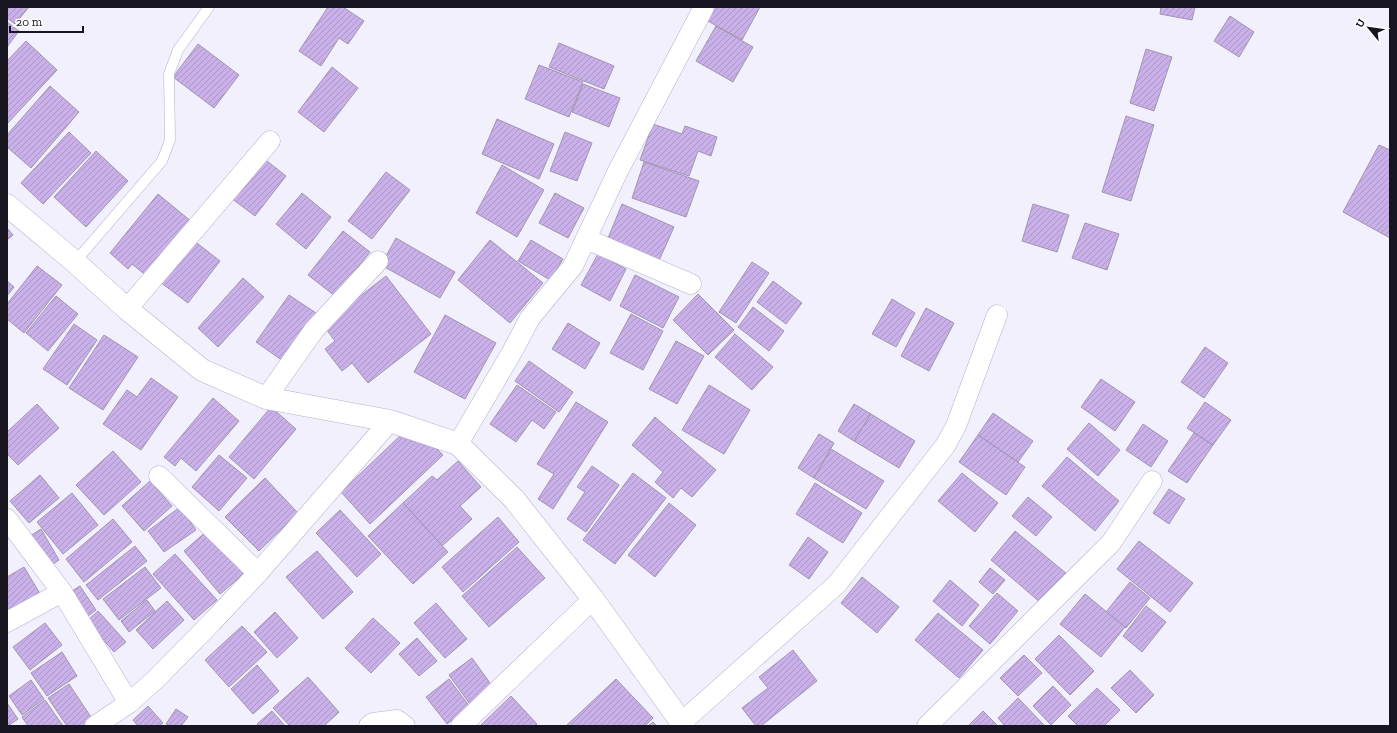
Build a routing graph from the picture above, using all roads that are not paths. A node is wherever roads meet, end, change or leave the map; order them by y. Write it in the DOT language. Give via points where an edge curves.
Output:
graph roads {
  1 [pos="209,7"];
  2 [pos="704,7"];
  3 [pos="270,141"];
  4 [pos="7,205"];
  5 [pos="586,239"];
  6 [pos="378,261"];
  7 [pos="75,262"];
  8 [pos="691,284"];
  9 [pos="127,309"];
  10 [pos="997,315"];
  11 [pos="266,398"];
  12 [pos="390,421"];
  13 [pos="458,444"];
  14 [pos="159,476"];
  15 [pos="1152,481"];
  16 [pos="7,518"];
  17 [pos="258,573"];
  18 [pos="62,592"];
  19 [pos="593,599"];
  20 [pos="7,622"];
  21 [pos="129,703"];
  22 [pos="683,724"];
  23 [pos="94,726"];
  24 [pos="369,726"];
  25 [pos="405,726"];
  26 [pos="461,726"];
  27 [pos="927,726"];
  1 -- 7 [label="lane" via="178,50 169,74 170,140 162,161"];
  2 -- 5 [label="street" via="618,171"];
  3 -- 9 [label="street"];
  4 -- 7 [label="street"];
  5 -- 8 [label="street"];
  5 -- 13 [label="street" via="573,266 530,318"];
  6 -- 11 [label="street" via="314,330"];
  7 -- 9 [label="street"];
  9 -- 11 [label="street" via="202,370"];
  10 -- 22 [label="street" via="956,426 945,446 837,584"];
  11 -- 12 [label="street"];
  12 -- 13 [label="street"];
  12 -- 17 [label="street"];
  13 -- 19 [label="street" via="514,499"];
  14 -- 17 [label="street"];
  15 -- 27 [label="street" via="1111,543"];
  16 -- 18 [label="street"];
  17 -- 21 [label="street" via="165,670"];
  18 -- 20 [label="street"];
  18 -- 21 [label="street"];
  19 -- 22 [label="street"];
  19 -- 26 [label="street"];
  21 -- 23 [label="street"];
  24 -- 25 [label="street" via="373,723 397,720"];
}
